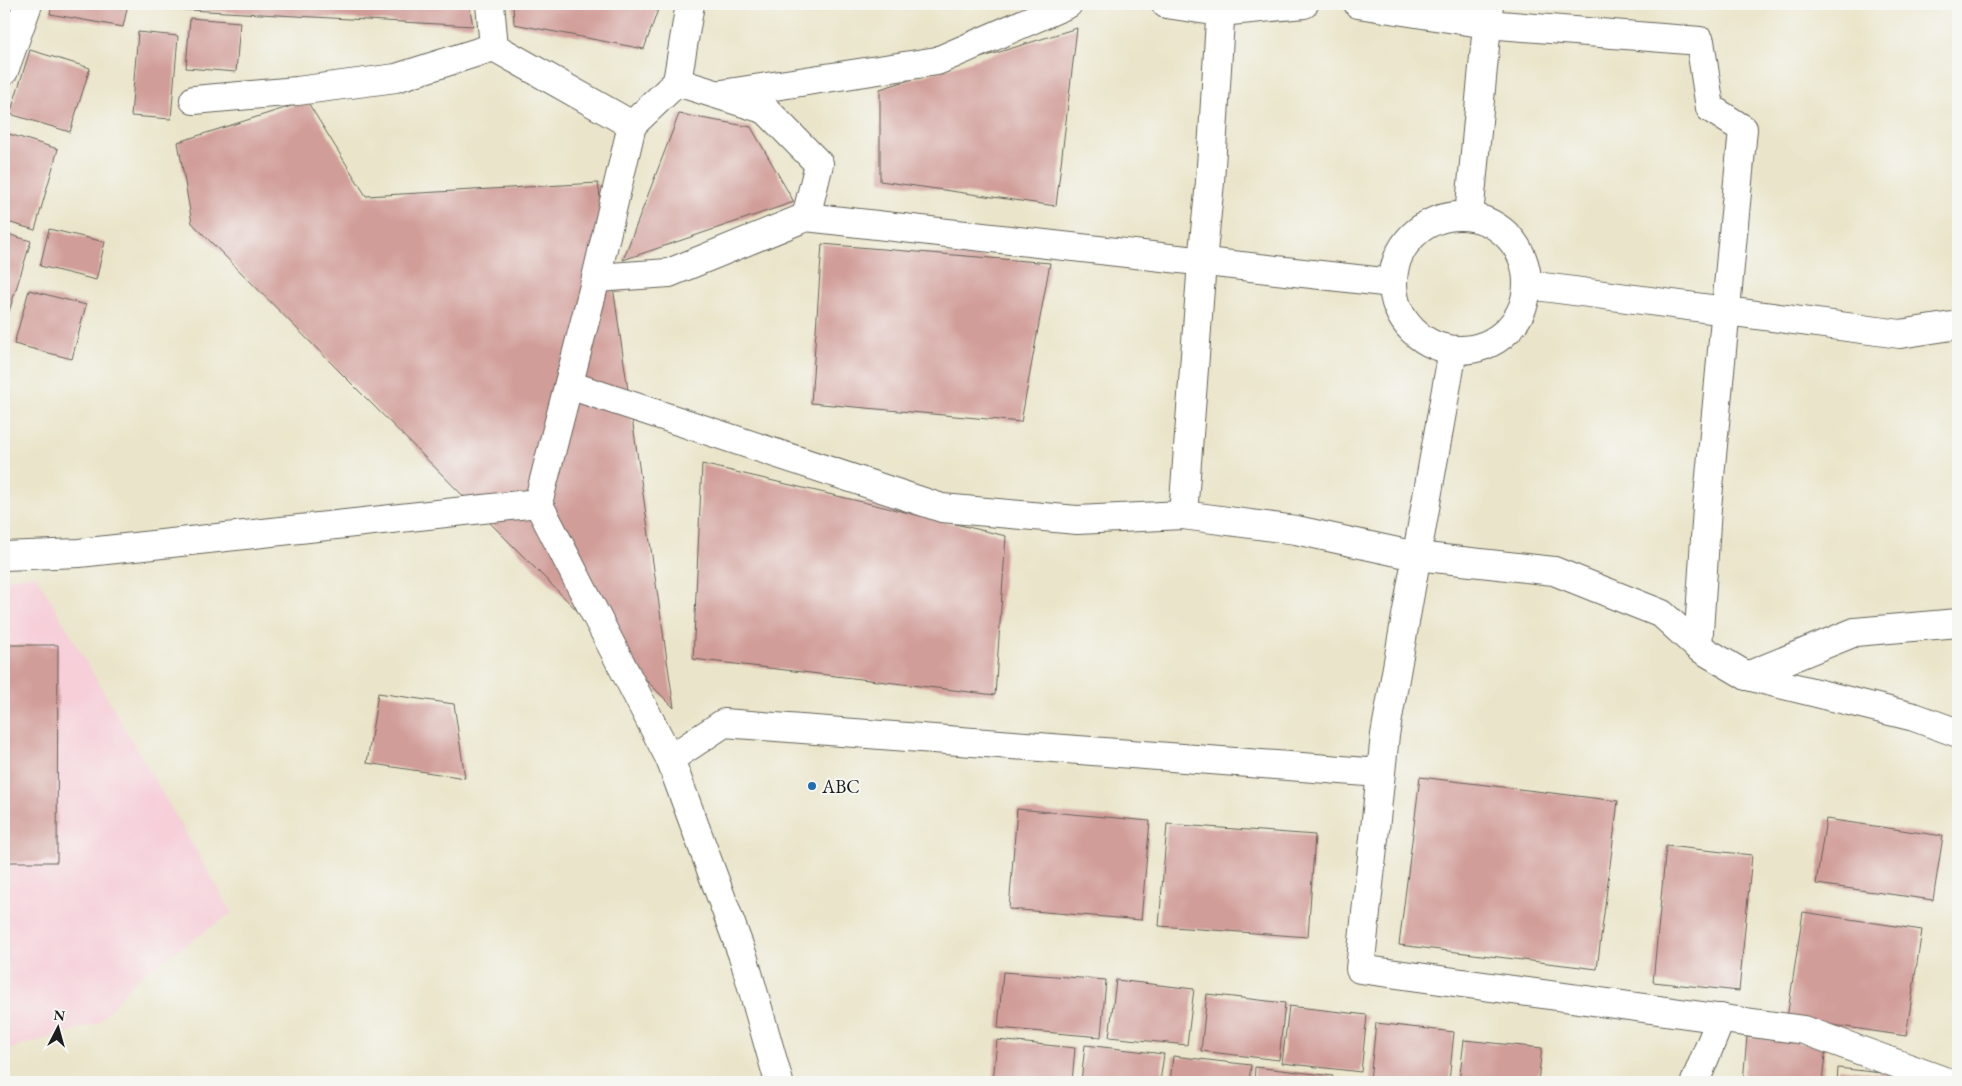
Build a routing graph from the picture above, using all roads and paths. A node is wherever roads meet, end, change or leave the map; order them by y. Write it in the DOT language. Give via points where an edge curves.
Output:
graph roads {
  1 [pos="28,4"];
  2 [pos="490,4"];
  3 [pos="690,4"];
  4 [pos="1068,4"];
  5 [pos="1166,4"];
  6 [pos="1304,4"];
  7 [pos="1358,4"];
  8 [pos="1220,8"];
  9 [pos="1488,14"];
  10 [pos="494,47"];
  11 [pos="4,71"];
  12 [pos="677,82"];
  13 [pos="715,95"];
  14 [pos="194,100"];
  15 [pos="632,125"];
  16 [pos="1470,216"];
  17 [pos="806,217"];
  18 [pos="1202,262"];
  19 [pos="596,278"];
  20 [pos="1392,283"];
  21 [pos="1528,285"];
  22 [pos="1726,311"];
  23 [pos="1958,325"];
  24 [pos="1453,350"];
  25 [pos="569,385"];
  26 [pos="538,503"];
  27 [pos="1183,515"];
  28 [pos="4,556"];
  29 [pos="1416,556"];
  30 [pos="1958,623"];
  31 [pos="1698,647"];
  32 [pos="1747,676"];
  33 [pos="1958,733"];
  34 [pos="670,759"];
  35 [pos="1380,773"];
  36 [pos="1721,1018"];
  37 [pos="779,1082"];
  38 [pos="1695,1082"];
  39 [pos="1947,1082"];
  1 -- 11 [label="street"];
  2 -- 10 [label="street"];
  3 -- 12 [label="street"];
  4 -- 13 [label="street" via="936,61"];
  5 -- 8 [label="street"];
  6 -- 8 [label="street"];
  7 -- 9 [label="street"];
  8 -- 18 [label="street"];
  9 -- 16 [label="street"];
  9 -- 22 [label="street" via="1700,41 1710,108 1743,129"];
  10 -- 14 [label="street" via="396,78"];
  10 -- 15 [label="street"];
  12 -- 13 [label="street"];
  12 -- 15 [label="street"];
  13 -- 17 [label="street" via="766,110 819,164"];
  15 -- 19 [label="street"];
  16 -- 20 [label="street" via="1446,216 1424,225 1407,240 1396,261"];
  16 -- 21 [label="street" via="1493,224 1512,240 1524,261"];
  17 -- 18 [label="street"];
  17 -- 19 [label="street" via="669,273"];
  18 -- 20 [label="street"];
  18 -- 27 [label="street"];
  19 -- 25 [label="street"];
  20 -- 24 [label="street" via="1396,308 1410,329 1429,343"];
  21 -- 22 [label="street"];
  21 -- 24 [label="street" via="1521,311 1505,334 1481,347"];
  22 -- 23 [label="street" via="1900,334"];
  22 -- 31 [label="street" via="1707,508"];
  24 -- 29 [label="street"];
  25 -- 26 [label="street"];
  25 -- 27 [label="street" via="942,508 1077,520"];
  26 -- 28 [label="street" via="79,554"];
  26 -- 34 [label="street"];
  27 -- 29 [label="street" via="1296,530"];
  29 -- 31 [label="street" via="1554,571 1662,614"];
  29 -- 35 [label="street"];
  30 -- 32 [label="street" via="1855,632"];
  31 -- 32 [label="street"];
  32 -- 33 [label="street" via="1914,716"];
  34 -- 35 [label="street" via="724,723"];
  34 -- 37 [label="street" via="744,959"];
  35 -- 36 [label="street" via="1360,970"];
  36 -- 38 [label="street"];
  36 -- 39 [label="street" via="1804,1030"];
}
